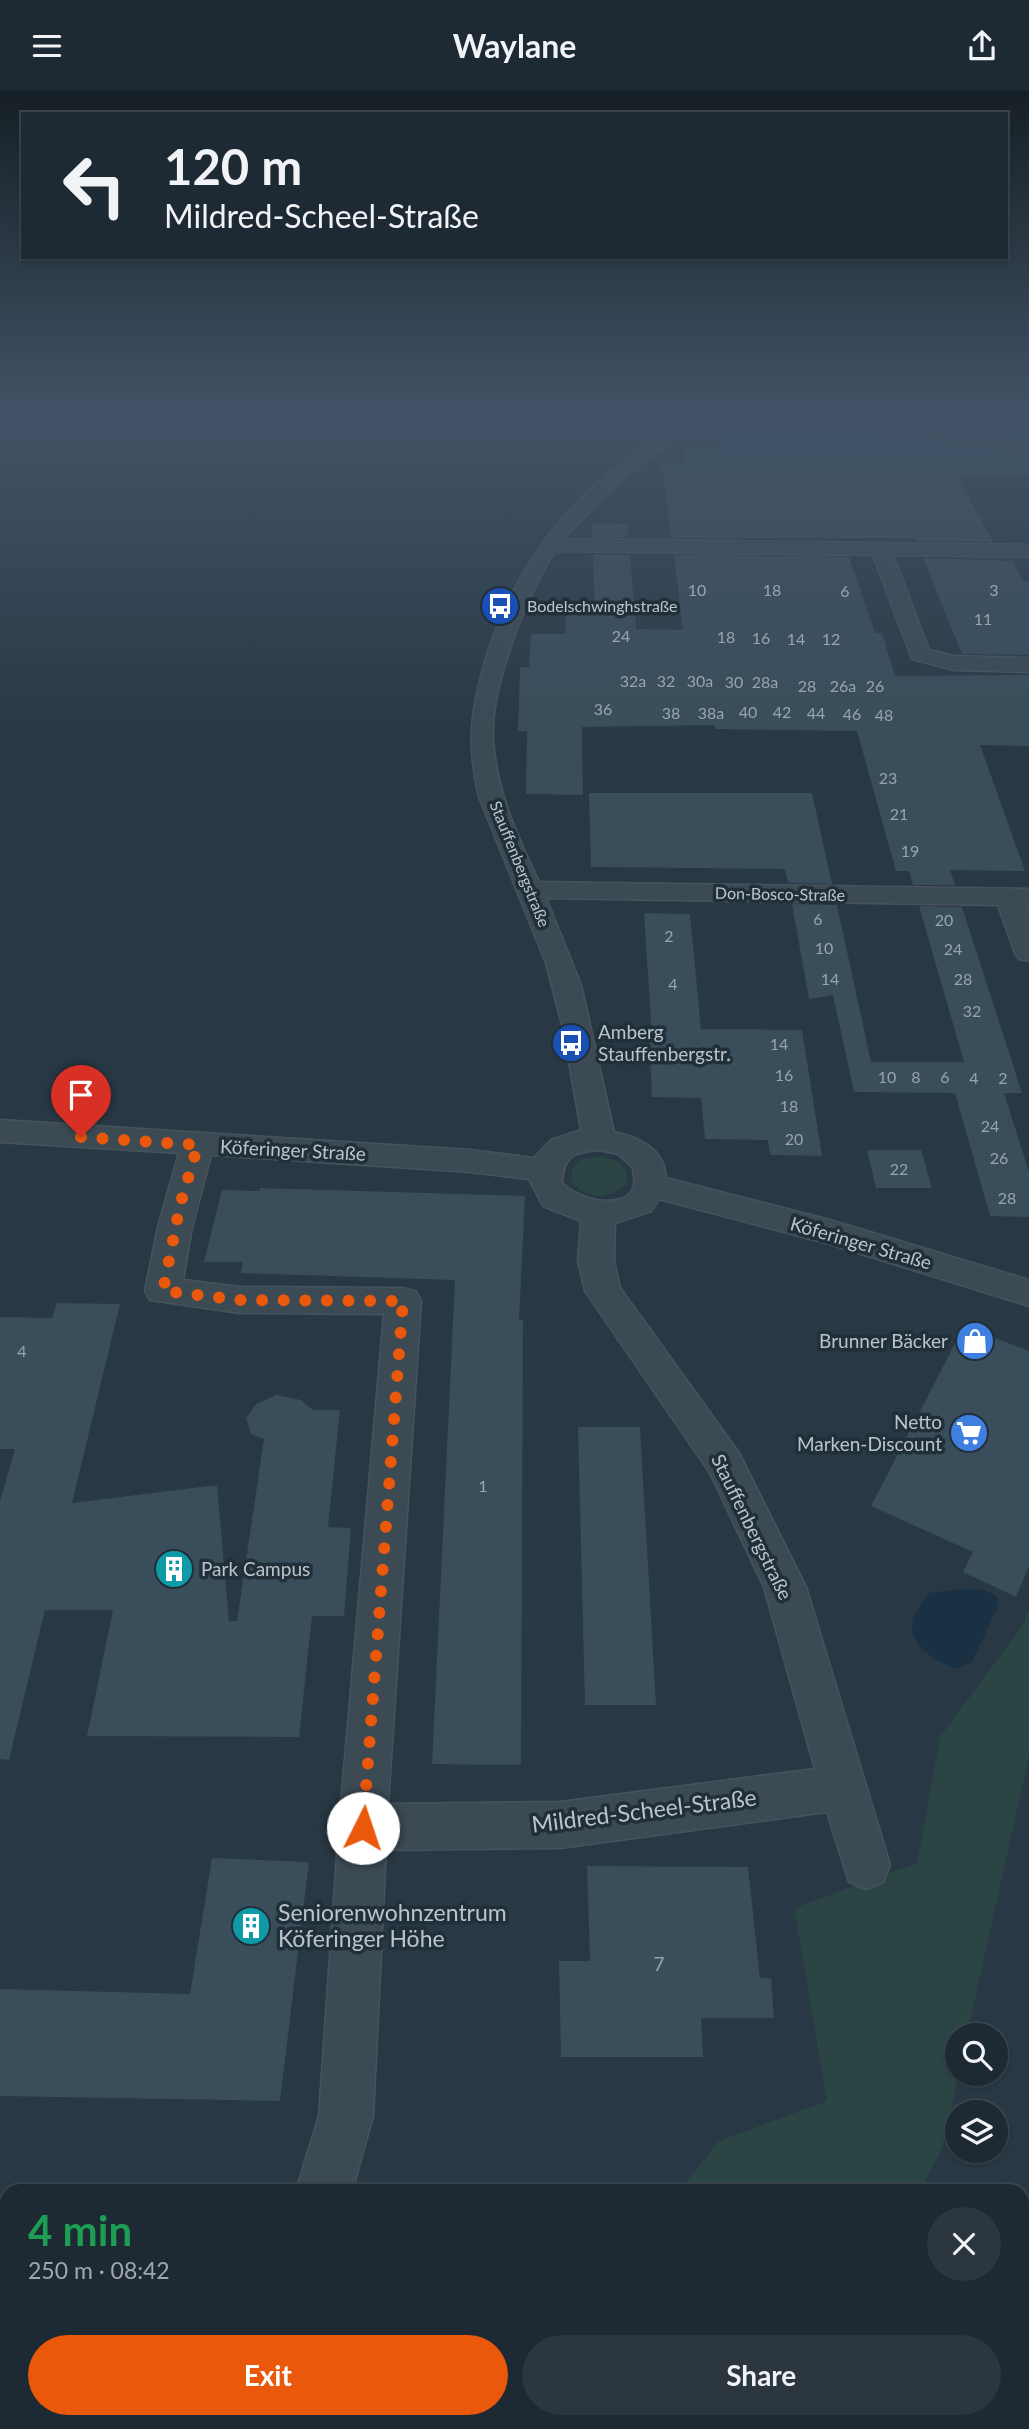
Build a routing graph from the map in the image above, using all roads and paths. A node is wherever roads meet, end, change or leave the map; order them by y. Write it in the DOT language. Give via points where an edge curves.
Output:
graph roads {
  1 [pos="569,523"];
  2 [pos="549,545"];
  3 [pos="881,549"];
  4 [pos="1029,551"];
  5 [pos="1029,665"];
  6 [pos="532,890"];
  7 [pos="1019,897"];
  8 [pos="1029,953"];
  9 [pos="0,1131"];
  10 [pos="599,1139"];
  11 [pos="198,1145"];
  12 [pos="544,1170"];
  13 [pos="652,1186"];
  14 [pos="597,1213"];
  15 [pos="1029,1293"];
  16 [pos="841,1788"];
  17 [pos="363,1828"];
  18 [pos="866,1865"];
  19 [pos="326,2184"];
  1 -- 2 [label="street, Stauffenbergstraße"];
  2 -- 3 [label="street"];
  2 -- 6 [label="street, Stauffenbergstraße" via="510,615 485,700 481,738 500,822"];
  3 -- 4 [label="street"];
  3 -- 5 [label="street" via="920,654 954,663"];
  6 -- 7 [label="street, Don-Bosco-Straße"];
  6 -- 10 [label="street, Stauffenbergstraße" via="582,1035"];
  7 -- 8 [label="street"];
  9 -- 11 [label="street, Köferinger Straße"];
  10 -- 12 [label="street" via="557,1151"];
  10 -- 13 [label="street" via="641,1154 649,1164"];
  11 -- 12 [label="street, Köferinger Straße" via="470,1161"];
  11 -- 17 [label="street" via="180,1205 163,1291 240,1300 403,1301"];
  12 -- 14 [label="street" via="552,1194 564,1204"];
  13 -- 14 [label="street" via="632,1206"];
  13 -- 15 [label="street, Köferinger Straße" via="830,1232"];
  14 -- 16 [label="street, Stauffenbergstraße" via="596,1261 603,1291 726,1464 785,1587"];
  16 -- 17 [label="street, Mildred-Scheel-Straße" via="560,1825"];
  16 -- 18 [label="street, Stauffenbergstraße"];
  17 -- 19 [label="street" via="346,2116"];
}
